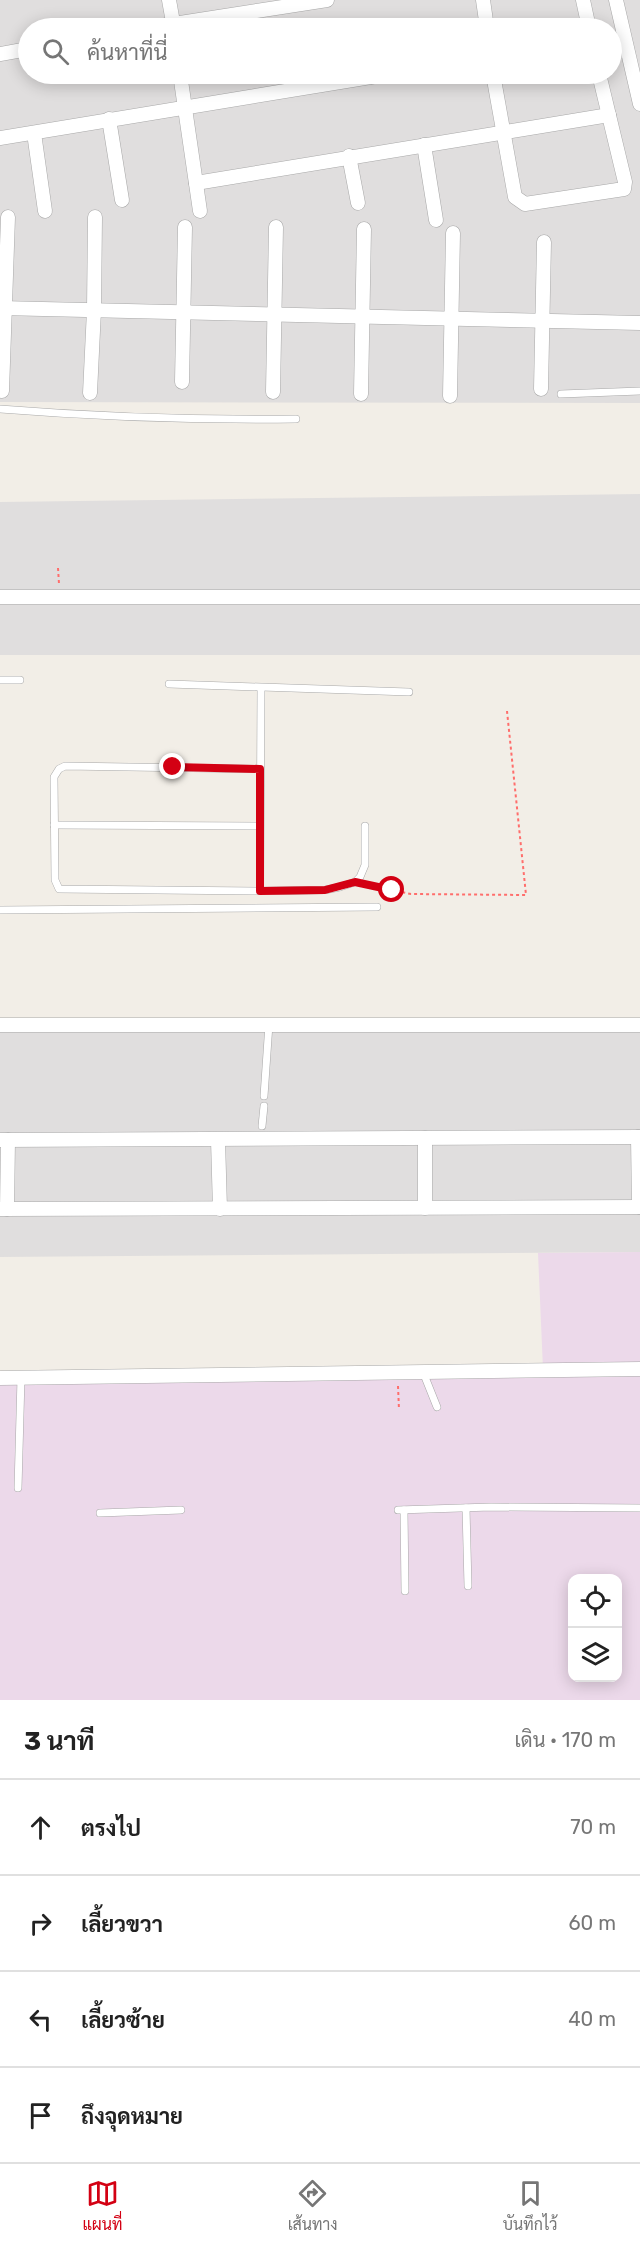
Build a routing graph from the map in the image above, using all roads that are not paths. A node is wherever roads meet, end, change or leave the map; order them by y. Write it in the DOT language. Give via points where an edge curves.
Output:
graph roads {
  1 [pos="169,0"];
  2 [pos="327,0"];
  3 [pos="483,0"];
  4 [pos="583,0"];
  5 [pos="616,0"];
  6 [pos="172,18"];
  7 [pos="220,18"];
  8 [pos="486,18"];
  9 [pos="587,18"];
  10 [pos="621,18"];
  11 [pos="622,20"];
  12 [pos="18,51"];
  13 [pos="0,54"];
  14 [pos="635,64"];
  15 [pos="181,84"];
  16 [pos="324,84"];
  17 [pos="495,84"];
  18 [pos="601,84"];
  19 [pos="640,104"];
  20 [pos="184,106"];
  21 [pos="609,115"];
  22 [pos="108,120"];
  23 [pos="34,133"];
  24 [pos="503,133"];
  25 [pos="0,138"];
  26 [pos="424,145"];
  27 [pos="349,156"];
  28 [pos="196,183"];
  29 [pos="122,200"];
  30 [pos="358,202"];
  31 [pos="45,211"];
  32 [pos="200,211"];
  33 [pos="8,217"];
  34 [pos="94,217"];
  35 [pos="436,220"];
  36 [pos="186,227"];
  37 [pos="276,227"];
  38 [pos="364,229"];
  39 [pos="453,233"];
  40 [pos="544,242"];
  41 [pos="3,308"];
  42 [pos="94,310"];
  43 [pos="183,312"];
  44 [pos="274,315"];
  45 [pos="362,316"];
  46 [pos="452,317"];
  47 [pos="543,320"];
  48 [pos="640,323"];
  49 [pos="182,382"];
  50 [pos="541,390"];
  51 [pos="2,391"];
  52 [pos="640,391"];
  53 [pos="273,392"];
  54 [pos="90,393"];
  55 [pos="361,394"];
  56 [pos="561,394"];
  57 [pos="450,396"];
  58 [pos="0,409"];
  59 [pos="296,419"];
  60 [pos="0,597"];
  61 [pos="640,597"];
  62 [pos="0,680"];
  63 [pos="20,680"];
  64 [pos="170,684"];
  65 [pos="261,688"];
  66 [pos="409,692"];
  67 [pos="260,769"];
  68 [pos="54,825"];
  69 [pos="260,826"];
  70 [pos="365,826"];
  71 [pos="260,891"];
  72 [pos="377,907"];
  73 [pos="0,910"];
  74 [pos="269,1024"];
  75 [pos="0,1025"];
  76 [pos="640,1025"];
  77 [pos="264,1096"];
  78 [pos="264,1106"];
  79 [pos="262,1126"];
  80 [pos="639,1137"];
  81 [pos="425,1138"];
  82 [pos="4,1140"];
  83 [pos="218,1140"];
  84 [pos="639,1207"];
  85 [pos="425,1208"];
  86 [pos="3,1209"];
  87 [pos="220,1209"];
  88 [pos="640,1369"];
  89 [pos="423,1372"];
  90 [pos="0,1378"];
  91 [pos="21,1378"];
  92 [pos="437,1407"];
  93 [pos="18,1488"];
  94 [pos="465,1508"];
  95 [pos="640,1508"];
  96 [pos="181,1510"];
  97 [pos="100,1513"];
  98 [pos="468,1586"];
  99 [pos="405,1591"];
  1 -- 6 [label="street"];
  2 -- 7 [label="street"];
  3 -- 8 [label="street"];
  4 -- 9 [label="street"];
  5 -- 10 [label="street"];
  11 -- 14 [label="street"];
  12 -- 13 [label="street"];
  14 -- 19 [label="street"];
  15 -- 20 [label="street"];
  16 -- 20 [label="street"];
  17 -- 24 [label="street"];
  18 -- 21 [label="street"];
  20 -- 22 [label="street"];
  20 -- 28 [label="street"];
  21 -- 24 [label="street"];
  21 -- 24 [label="street" via="626,186 621,191 534,204 520,202 515,197"];
  22 -- 23 [label="street"];
  22 -- 29 [label="street"];
  23 -- 25 [label="street"];
  23 -- 31 [label="street"];
  24 -- 26 [label="street"];
  26 -- 27 [label="street"];
  26 -- 35 [label="street"];
  27 -- 28 [label="street"];
  27 -- 30 [label="street"];
  28 -- 32 [label="street"];
  33 -- 41 [label="street"];
  34 -- 42 [label="street"];
  36 -- 43 [label="street"];
  37 -- 44 [label="street"];
  38 -- 45 [label="street"];
  39 -- 46 [label="street"];
  40 -- 47 [label="street"];
  41 -- 42 [label="street"];
  41 -- 51 [label="street"];
  42 -- 43 [label="street"];
  42 -- 54 [label="street"];
  43 -- 44 [label="street"];
  43 -- 49 [label="street"];
  44 -- 45 [label="street"];
  44 -- 53 [label="street"];
  45 -- 46 [label="street"];
  45 -- 55 [label="street"];
  46 -- 47 [label="street"];
  46 -- 57 [label="street"];
  47 -- 48 [label="street"];
  47 -- 50 [label="street"];
  52 -- 56 [label="lane"];
  58 -- 59 [label="lane" via="208,420"];
  60 -- 61 [label="street"];
  62 -- 63 [label="lane"];
  64 -- 65 [label="lane"];
  65 -- 66 [label="lane"];
  65 -- 67 [label="lane"];
  67 -- 68 [label="lane" via="65,766 54,777"];
  67 -- 69 [label="lane"];
  68 -- 69 [label="lane"];
  68 -- 71 [label="lane" via="54,880 59,889"];
  69 -- 71 [label="lane"];
  70 -- 71 [label="lane" via="364,865 355,882 325,890"];
  72 -- 73 [label="lane"];
  74 -- 75 [label="street"];
  74 -- 76 [label="street"];
  74 -- 77 [label="lane"];
  78 -- 79 [label="lane"];
  80 -- 81 [label="street"];
  80 -- 84 [label="street"];
  81 -- 83 [label="street"];
  81 -- 85 [label="street"];
  82 -- 83 [label="street"];
  82 -- 86 [label="street"];
  83 -- 87 [label="street"];
  84 -- 85 [label="street"];
  85 -- 87 [label="street"];
  86 -- 87 [label="street"];
  88 -- 89 [label="street"];
  89 -- 91 [label="street"];
  89 -- 92 [label="lane"];
  90 -- 91 [label="street"];
  91 -- 93 [label="lane"];
  94 -- 95 [label="lane"];
  94 -- 98 [label="lane"];
  94 -- 99 [label="lane" via="401,1510"];
  96 -- 97 [label="lane"];
}
